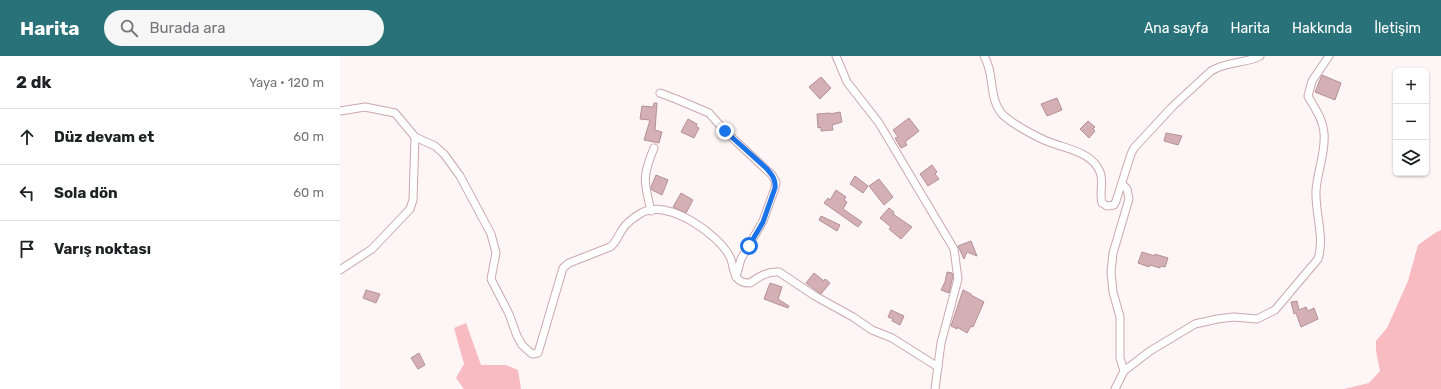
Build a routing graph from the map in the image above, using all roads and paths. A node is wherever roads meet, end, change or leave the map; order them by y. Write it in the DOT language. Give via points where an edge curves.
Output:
graph roads {
  1 [pos="836,56"];
  2 [pos="984,56"];
  3 [pos="1260,56"];
  4 [pos="1329,56"];
  5 [pos="660,93"];
  6 [pos="340,111"];
  7 [pos="415,137"];
  8 [pos="654,148"];
  9 [pos="1122,184"];
  10 [pos="651,211"];
  11 [pos="340,270"];
  12 [pos="736,278"];
  13 [pos="938,367"];
  14 [pos="1124,371"];
  15 [pos="935,389"];
  16 [pos="1115,389"];
  1 -- 13 [label="street" via="847,82 879,123 954,249 958,279 941,343"];
  2 -- 9 [label="street" via="990,72 995,102 1007,118 1038,138 1077,151 1091,161 1100,172 1101,198 1104,205 1114,205"];
  3 -- 9 [label="street" via="1217,67 1179,101 1134,148"];
  4 -- 14 [label="street" via="1312,81 1308,96 1321,118 1324,134 1316,190 1322,248 1318,259 1275,310 1257,319 1234,317 1195,324 1150,351"];
  5 -- 12 [label="street" via="709,114 766,168 774,179 775,188 763,222 741,259"];
  6 -- 7 [label="street" via="365,107 395,113"];
  7 -- 10 [label="street" via="435,146 460,176 491,234 496,253 491,279 517,336 532,354 538,353 563,268 568,263 614,245 622,228 641,213"];
  7 -- 11 [label="street" via="413,200 410,209 372,249"];
  8 -- 10 [label="street" via="644,182"];
  9 -- 14 [label="street" via="1127,189 1128,199 1113,253 1111,272 1120,317 1121,362"];
  10 -- 12 [label="street" via="666,211 680,215 715,237 730,257"];
  12 -- 13 [label="street" via="750,284 761,276 779,272 815,296 872,330 892,338"];
  13 -- 15 [label="street"];
  14 -- 16 [label="street"];
}
